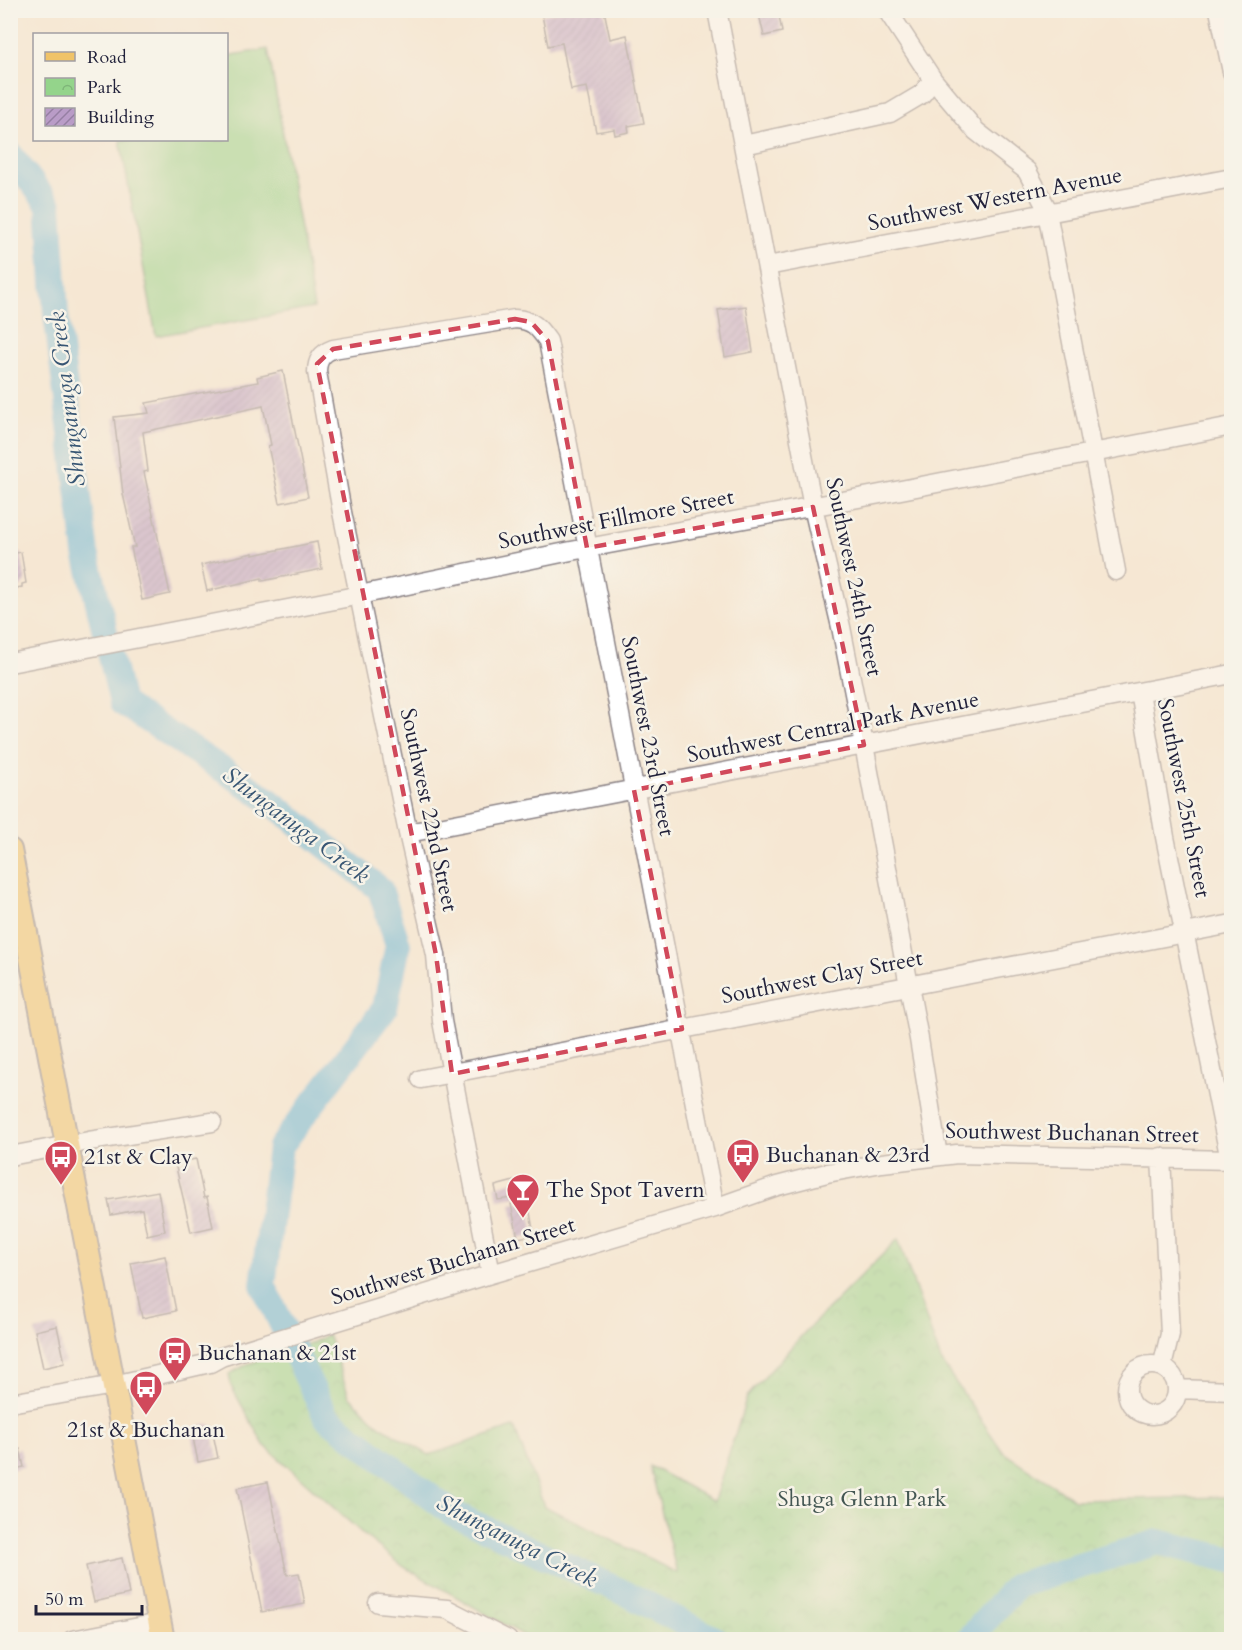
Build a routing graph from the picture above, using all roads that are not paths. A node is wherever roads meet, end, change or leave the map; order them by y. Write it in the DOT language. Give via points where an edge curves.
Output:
graph roads {
  1 [pos="717,10"];
  2 [pos="888,10"];
  3 [pos="1211,10"];
  4 [pos="1219,10"];
  5 [pos="1225,38"];
  6 [pos="1232,72"];
  7 [pos="933,80"];
  8 [pos="744,145"];
  9 [pos="1232,162"];
  10 [pos="1232,178"];
  11 [pos="1209,183"];
  12 [pos="1048,213"];
  13 [pos="767,266"];
  14 [pos="488,323"];
  15 [pos="1232,426"];
  16 [pos="1093,452"];
  17 [pos="813,507"];
  18 [pos="587,548"];
  19 [pos="1116,571"];
  20 [pos="360,595"];
  21 [pos="10,663"];
  22 [pos="1232,674"];
  23 [pos="1140,692"];
  24 [pos="864,745"];
  25 [pos="634,790"];
  26 [pos="408,833"];
  27 [pos="10,850"];
  28 [pos="16,911"];
  29 [pos="1232,924"];
  30 [pos="1185,932"];
  31 [pos="909,984"];
  32 [pos="682,1029"];
  33 [pos="452,1074"];
  34 [pos="421,1079"];
  35 [pos="212,1122"];
  36 [pos="68,1145"];
  37 [pos="10,1156"];
  38 [pos="938,1156"];
  39 [pos="1161,1157"];
  40 [pos="1231,1160"];
  41 [pos="715,1208"];
  42 [pos="491,1274"];
  43 [pos="1162,1367"];
  44 [pos="114,1385"];
  45 [pos="1177,1389"];
  46 [pos="1232,1391"];
  47 [pos="10,1403"];
  48 [pos="378,1603"];
  49 [pos="161,1631"];
  50 [pos="72,1640"];
  51 [pos="508,1640"];
  1 -- 8 [label="street, Southwest 24th Street"];
  2 -- 7 [label="street"];
  3 -- 5 [label="street"];
  4 -- 5 [label="street"];
  5 -- 6 [label="street"];
  7 -- 8 [label="street" via="922,94 890,113"];
  7 -- 12 [label="street" via="976,130 1026,171"];
  8 -- 13 [label="street, Southwest 24th Street"];
  9 -- 11 [label="street"];
  10 -- 11 [label="street, Southwest Western Avenue"];
  11 -- 12 [label="street, Southwest Western Avenue"];
  12 -- 13 [label="street, Southwest Western Avenue"];
  12 -- 16 [label="street"];
  13 -- 17 [label="street, Southwest 24th Street"];
  14 -- 18 [label="street, Southwest 23rd Street" via="526,320 538,327 548,341"];
  14 -- 20 [label="street, Southwest 22nd Street" via="333,349 317,364"];
  15 -- 16 [label="street, Southwest Fillmore Street"];
  16 -- 17 [label="street, Southwest Fillmore Street"];
  16 -- 19 [label="street"];
  17 -- 18 [label="street, Southwest Fillmore Street"];
  17 -- 24 [label="street, Southwest 24th Street"];
  18 -- 20 [label="street, Southwest Fillmore Street"];
  18 -- 25 [label="street, Southwest 23rd Street"];
  20 -- 21 [label="street, Southwest Fillmore Street"];
  20 -- 26 [label="street, Southwest 22nd Street"];
  22 -- 23 [label="street, Southwest Central Park Avenue"];
  23 -- 24 [label="street, Southwest Central Park Avenue"];
  23 -- 30 [label="street, Southwest 25th Street"];
  24 -- 25 [label="street, Southwest Central Park Avenue"];
  24 -- 31 [label="street, Southwest 24th Street"];
  25 -- 26 [label="street, Southwest Central Park Avenue"];
  25 -- 32 [label="street, Southwest 23rd Street"];
  26 -- 33 [label="street, Southwest 22nd Street" via="436,955"];
  27 -- 28 [label="main road"];
  28 -- 36 [label="main road"];
  29 -- 30 [label="street, Southwest Clay Street"];
  30 -- 31 [label="street, Southwest Clay Street"];
  30 -- 40 [label="street, Southwest 25th Street"];
  31 -- 32 [label="street, Southwest Clay Street"];
  31 -- 38 [label="street, Southwest 24th Street"];
  32 -- 33 [label="street, Southwest Clay Street"];
  32 -- 41 [label="street, Southwest 23rd Street"];
  33 -- 34 [label="street, Southwest Clay Street"];
  33 -- 42 [label="street, Southwest 22nd Street"];
  35 -- 36 [label="street"];
  36 -- 37 [label="street"];
  36 -- 44 [label="main road"];
  38 -- 39 [label="street, Southwest Buchanan Street" via="976,1153"];
  38 -- 41 [label="street, Southwest Buchanan Street" via="828,1173"];
  39 -- 40 [label="street, Southwest Buchanan Street"];
  39 -- 43 [label="street" via="1170,1334"];
  41 -- 42 [label="street, Southwest Buchanan Street"];
  42 -- 44 [label="street, Southwest Buchanan Street" via="210,1363"];
  43 -- 45 [label="street" via="1171,1374"];
  43 -- 45 [label="street" via="1142,1367 1133,1374 1127,1386 1133,1407 1149,1416 1164,1413 1174,1402"];
  44 -- 47 [label="street, Southwest Buchanan Street"];
  44 -- 49 [label="main road"];
  45 -- 46 [label="street"];
  48 -- 51 [label="street" via="447,1610"];
  49 -- 50 [label="street"];
}
